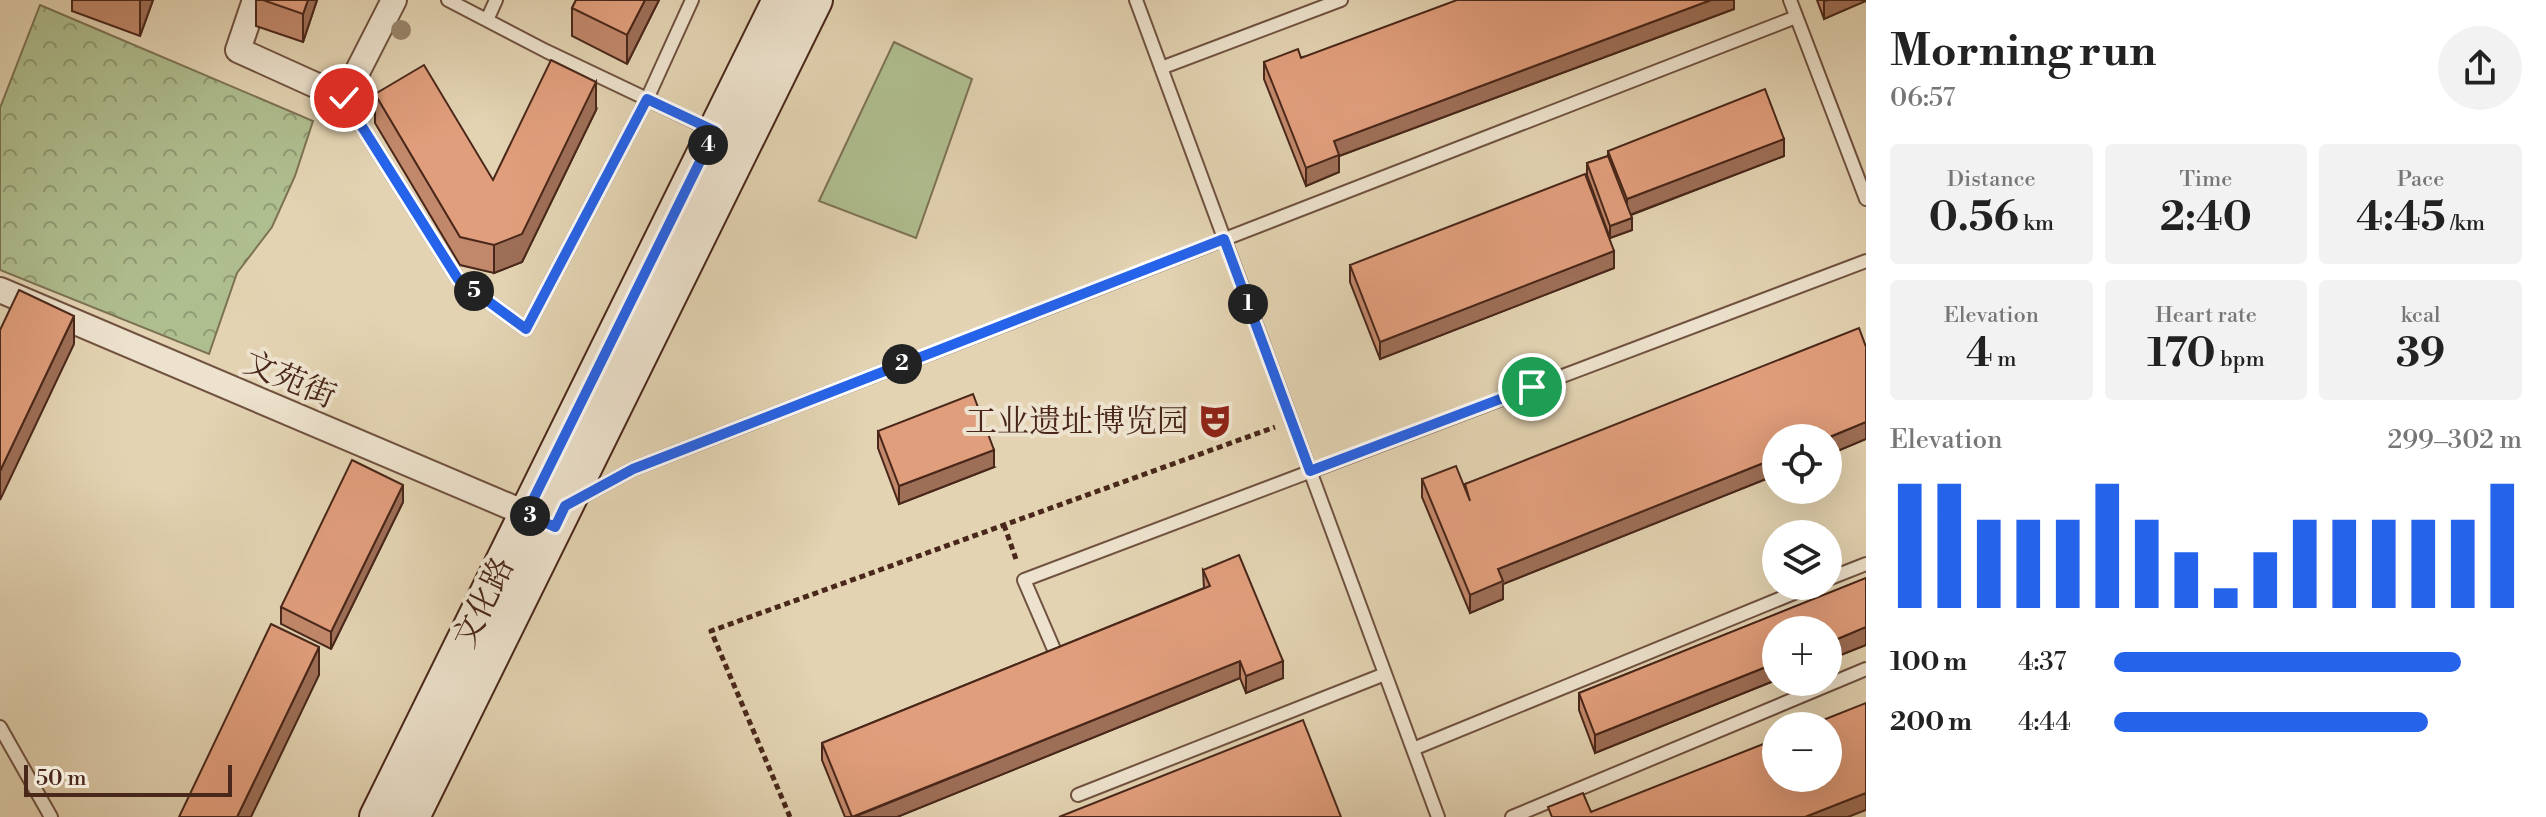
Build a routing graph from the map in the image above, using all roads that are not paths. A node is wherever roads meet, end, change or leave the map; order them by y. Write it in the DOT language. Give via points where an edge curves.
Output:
graph roads {
  1 [pos="255,0"];
  2 [pos="394,0"];
  3 [pos="448,0"];
  4 [pos="496,0"];
  5 [pos="692,0"];
  6 [pos="780,0"];
  7 [pos="815,0"];
  8 [pos="1136,0"];
  9 [pos="1341,0"];
  10 [pos="1790,0"];
  11 [pos="1796,17"];
  12 [pos="487,20"];
  13 [pos="1161,68"];
  14 [pos="344,98"];
  15 [pos="647,99"];
  16 [pos="715,131"];
  17 [pos="1866,199"];
  18 [pos="1224,239"];
  19 [pos="1866,261"];
  20 [pos="0,290"];
  21 [pos="1310,471"];
  22 [pos="549,516"];
  23 [pos="1866,564"];
  24 [pos="1842,573"];
  25 [pos="1777,600"];
  26 [pos="1060,663"];
  27 [pos="1866,669"];
  28 [pos="1385,674"];
  29 [pos="0,727"];
  30 [pos="1413,749"];
  31 [pos="1078,795"];
  32 [pos="51,817"];
  33 [pos="377,817"];
  34 [pos="412,817"];
  35 [pos="1438,817"];
  36 [pos="1512,817"];
  1 -- 14 [label="street" via="238,50"];
  2 -- 14 [label="street"];
  3 -- 12 [label="lane"];
  4 -- 12 [label="lane"];
  5 -- 15 [label="lane"];
  6 -- 16 [label="main road, 文化路"];
  7 -- 22 [label="main road, 文化路"];
  8 -- 13 [label="lane"];
  9 -- 13 [label="lane"];
  10 -- 11 [label="lane"];
  11 -- 17 [label="lane"];
  11 -- 18 [label="lane"];
  12 -- 15 [label="lane"];
  13 -- 18 [label="lane"];
  14 -- 15 [label="lane" via="458,279 526,329"];
  15 -- 16 [label="lane"];
  16 -- 22 [label="main road, 文化路"];
  18 -- 21 [label="lane"];
  18 -- 22 [label="lane" via="633,469"];
  19 -- 21 [label="lane"];
  20 -- 22 [label="street, 文苑街"];
  21 -- 26 [label="lane" via="1024,580"];
  21 -- 28 [label="lane"];
  22 -- 33 [label="main road, 文化路"];
  22 -- 34 [label="main road, 文化路"];
  23 -- 24 [label="lane"];
  25 -- 30 [label="lane"];
  27 -- 36 [label="lane"];
  28 -- 30 [label="lane"];
  28 -- 31 [label="lane"];
  29 -- 32 [label="lane"];
  30 -- 35 [label="lane"];
}
